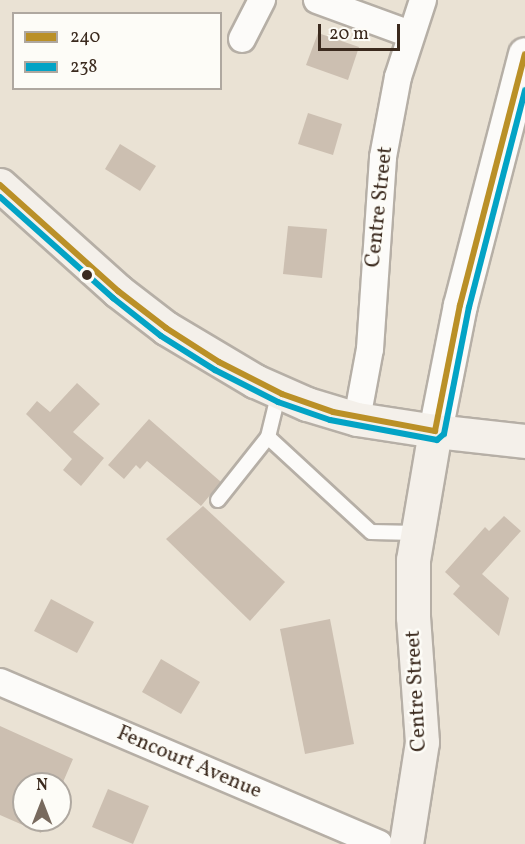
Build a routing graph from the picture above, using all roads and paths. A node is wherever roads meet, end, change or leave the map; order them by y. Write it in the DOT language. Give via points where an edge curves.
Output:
graph roads {
  1 [pos="262,0"];
  2 [pos="317,0"];
  3 [pos="423,0"];
  4 [pos="410,34"];
  5 [pos="242,39"];
  6 [pos="525,54"];
  7 [pos="521,88"];
  8 [pos="0,185"];
  9 [pos="279,392"];
  10 [pos="357,418"];
  11 [pos="435,431"];
  12 [pos="268,437"];
  13 [pos="525,441"];
  14 [pos="218,500"];
  15 [pos="417,533"];
  16 [pos="0,682"];
  17 [pos="379,844"];
  18 [pos="406,844"];
  1 -- 5 [label="street"];
  2 -- 4 [label="street"];
  3 -- 4 [label="street, Centre Street"];
  4 -- 10 [label="street, Centre Street" via="383,157 370,349"];
  6 -- 7 [label="street"];
  7 -- 11 [label="street" via="460,305"];
  8 -- 9 [label="main road" via="118,291 166,328 219,362"];
  9 -- 10 [label="main road"];
  9 -- 12 [label="lane"];
  10 -- 11 [label="main road"];
  11 -- 13 [label="main road"];
  11 -- 15 [label="main road, Centre Street"];
  12 -- 14 [label="lane"];
  12 -- 15 [label="lane" via="371,532"];
  15 -- 18 [label="main road, Centre Street" via="412,591 422,742"];
  16 -- 17 [label="street, Fencourt Avenue"];
}
